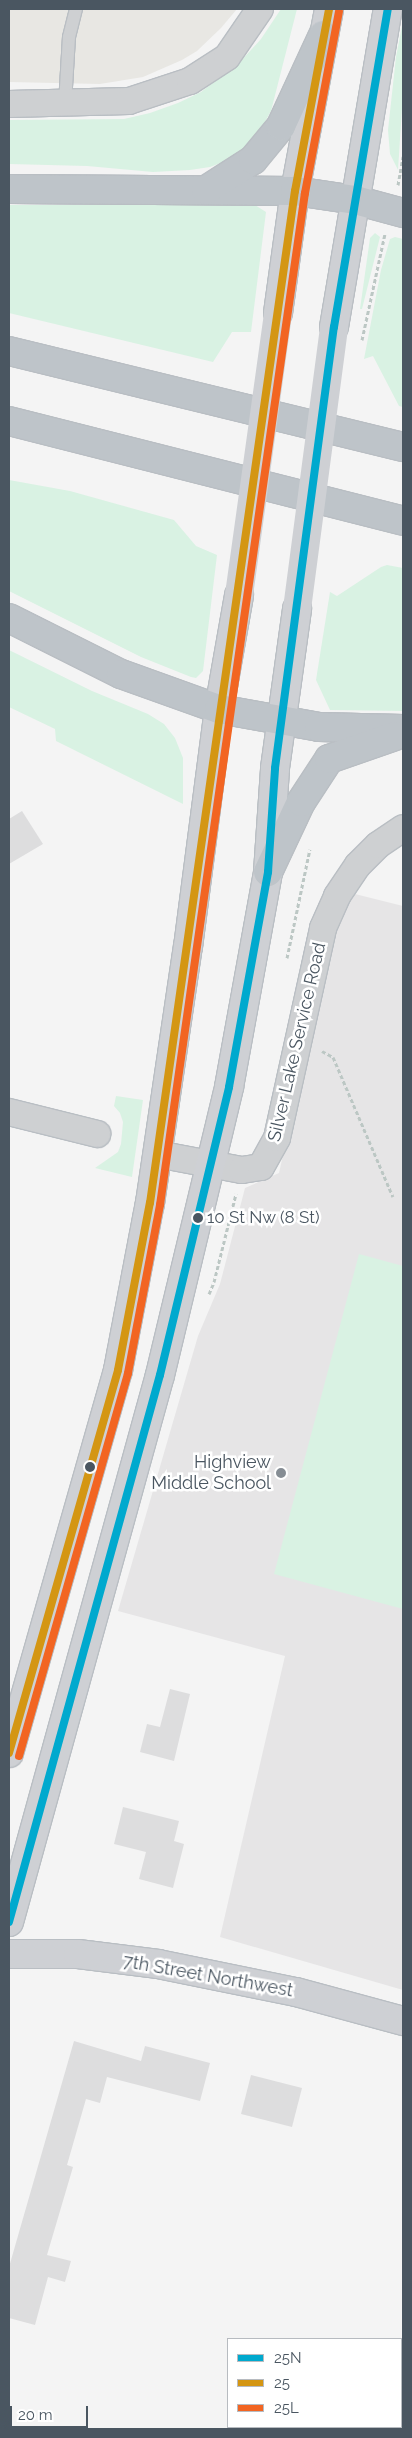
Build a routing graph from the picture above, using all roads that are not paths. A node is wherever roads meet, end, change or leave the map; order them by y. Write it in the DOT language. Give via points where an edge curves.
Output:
graph roads {
  1 [pos="76,9"];
  2 [pos="260,9"];
  3 [pos="388,9"];
  4 [pos="326,22"];
  5 [pos="9,104"];
  6 [pos="65,104"];
  7 [pos="9,189"];
  8 [pos="206,190"];
  9 [pos="295,191"];
  10 [pos="355,200"];
  11 [pos="398,210"];
  12 [pos="9,350"];
  13 [pos="9,421"];
  14 [pos="403,447"];
  15 [pos="403,521"];
  16 [pos="9,618"];
  17 [pos="219,709"];
  18 [pos="281,721"];
  19 [pos="403,729"];
  20 [pos="403,734"];
  21 [pos="403,828"];
  22 [pos="268,872"];
  23 [pos="9,1112"];
  24 [pos="97,1134"];
  25 [pos="157,1154"];
  26 [pos="211,1165"];
  27 [pos="9,1753"];
  28 [pos="9,1922"];
  29 [pos="9,1954"];
  30 [pos="403,2020"];
  1 -- 6 [label="lane" via="69,37"];
  2 -- 6 [label="street" via="227,57 190,81 128,102"];
  3 -- 10 [label="main road"];
  4 -- 8 [label="highway" via="281,126 253,160"];
  4 -- 9 [label="main road"];
  5 -- 6 [label="street"];
  7 -- 8 [label="highway"];
  8 -- 9 [label="highway"];
  9 -- 10 [label="highway"];
  9 -- 17 [label="main road, bridge" via="239,595"];
  10 -- 11 [label="highway"];
  10 -- 18 [label="main road, bridge" via="334,327"];
  12 -- 14 [label="highway"];
  13 -- 15 [label="highway"];
  16 -- 17 [label="highway" via="121,674"];
  17 -- 18 [label="highway"];
  17 -- 25 [label="main road"];
  18 -- 19 [label="highway" via="319,727"];
  18 -- 22 [label="main road" via="274,768"];
  20 -- 22 [label="highway" via="329,759 301,802"];
  21 -- 26 [label="street, Silver Lake Service Road" via="378,845 358,865 337,896 323,928 277,1138 269,1156 261,1167 242,1170"];
  22 -- 26 [label="main road" via="229,1086"];
  23 -- 24 [label="street"];
  25 -- 26 [label="street, Silver Lake Service Road"];
  25 -- 27 [label="main road" via="118,1370"];
  26 -- 28 [label="main road" via="160,1375"];
  29 -- 30 [label="main road, 7th Street Northwest" via="78,1954 158,1964 296,1992"];
}
